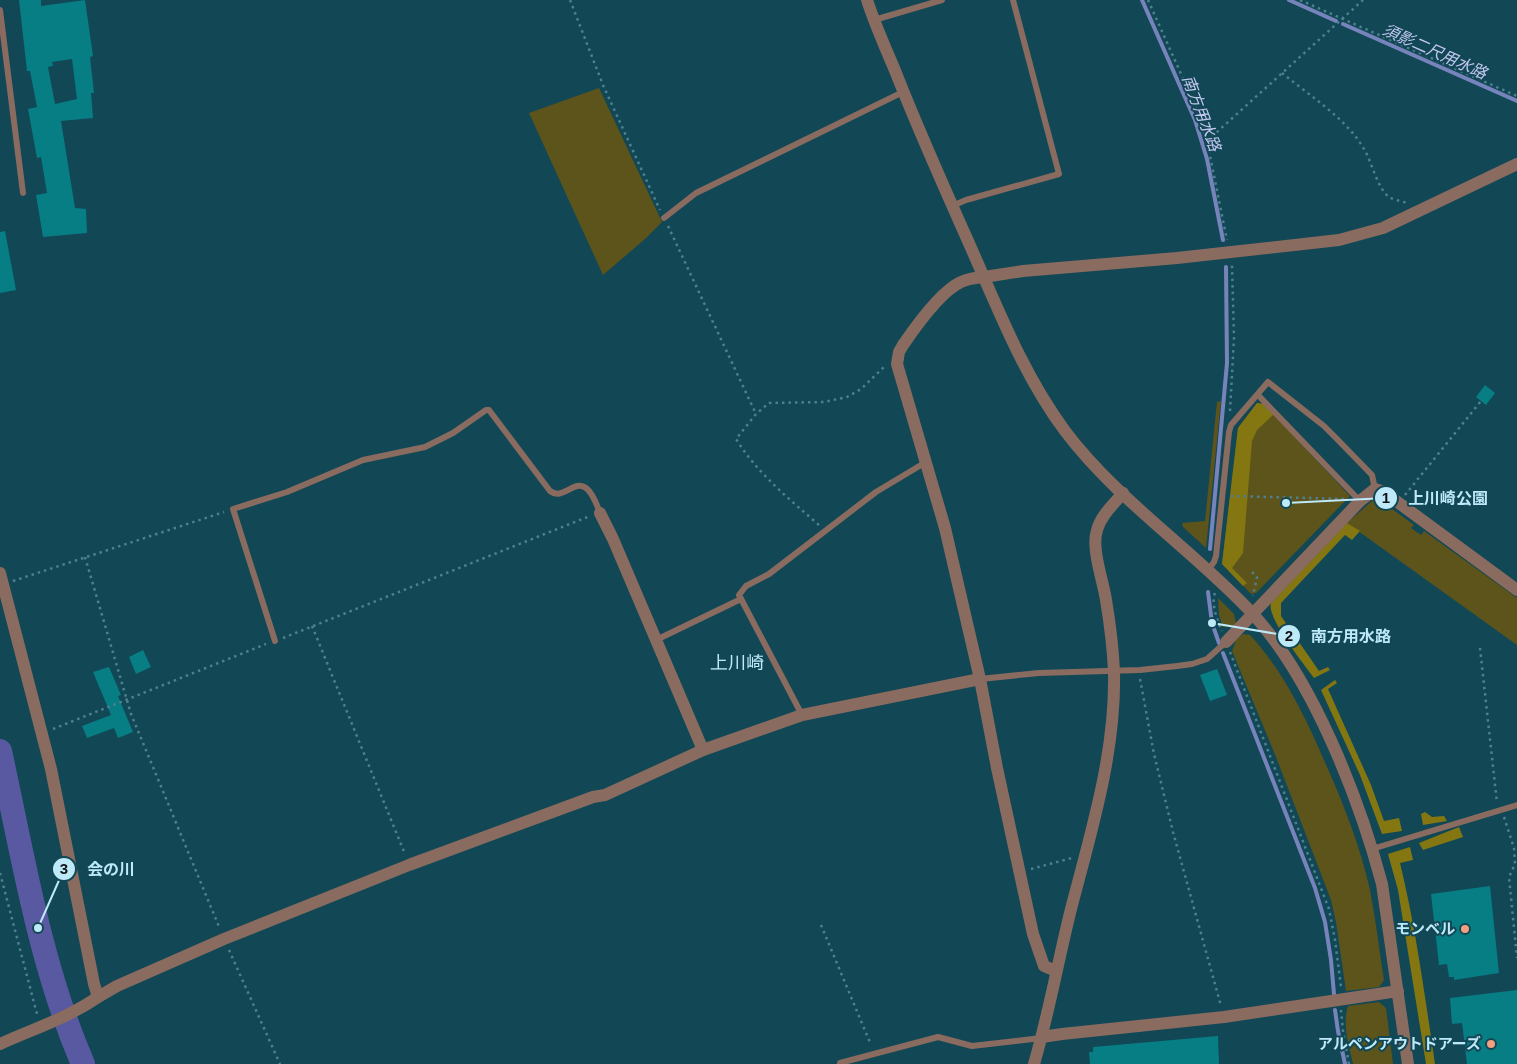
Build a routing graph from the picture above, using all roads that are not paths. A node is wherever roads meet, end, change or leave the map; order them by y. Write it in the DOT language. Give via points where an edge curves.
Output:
graph roads {
  1 [pos="867,0"];
  2 [pos="942,0"];
  3 [pos="1013,0"];
  4 [pos="0,10"];
  5 [pos="874,20"];
  6 [pos="903,92"];
  7 [pos="1517,164"];
  8 [pos="23,194"];
  9 [pos="952,206"];
  10 [pos="664,218"];
  11 [pos="984,277"];
  12 [pos="1258,394"];
  13 [pos="926,462"];
  14 [pos="1375,489"];
  15 [pos="1123,493"];
  16 [pos="1355,501"];
  17 [pos="600,512"];
  18 [pos="1208,570"];
  19 [pos="2,578"];
  20 [pos="1517,590"];
  21 [pos="741,599"];
  22 [pos="1253,614"];
  23 [pos="656,640"];
  24 [pos="275,641"];
  25 [pos="1226,642"];
  26 [pos="1114,671"];
  27 [pos="980,679"];
  28 [pos="802,715"];
  29 [pos="703,750"];
  30 [pos="1517,805"];
  31 [pos="1372,848"];
  32 [pos="1056,971"];
  33 [pos="1398,991"];
  34 [pos="98,997"];
  35 [pos="1042,1037"];
  36 [pos="0,1044"];
  37 [pos="840,1064"];
  38 [pos="1034,1064"];
  39 [pos="1408,1064"];
  1 -- 5 [label="street"];
  2 -- 5 [label="lane"];
  3 -- 9 [label="lane" via="1059,174"];
  4 -- 8 [label="lane"];
  5 -- 6 [label="street"];
  6 -- 9 [label="street"];
  6 -- 10 [label="lane" via="696,194"];
  7 -- 11 [label="street" via="1383,228 1339,240"];
  9 -- 11 [label="street"];
  11 -- 13 [label="street" via="960,282 943,296 899,352 898,369"];
  11 -- 15 [label="street" via="1045,401 1076,444"];
  12 -- 14 [label="lane" via="1268,382 1324,426 1372,475"];
  12 -- 16 [label="lane"];
  12 -- 18 [label="lane" via="1231,425 1216,556"];
  13 -- 21 [label="lane" via="876,492 769,574 746,586 740,592"];
  13 -- 27 [label="street"];
  14 -- 16 [label="street"];
  14 -- 20 [label="street" via="1384,492"];
  15 -- 18 [label="street"];
  15 -- 26 [label="street" via="1100,521 1095,536"];
  16 -- 22 [label="street"];
  17 -- 23 [label="street"];
  17 -- 24 [label="lane" via="584,487 578,486 559,495 550,491 489,410 425,447 363,460 287,492 233,509"];
  18 -- 22 [label="street"];
  19 -- 34 [label="street" via="51,769"];
  21 -- 23 [label="lane"];
  21 -- 28 [label="lane"];
  22 -- 25 [label="street"];
  22 -- 31 [label="street" via="1289,663 1316,709"];
  23 -- 29 [label="street"];
  25 -- 26 [label="lane" via="1201,661"];
  26 -- 27 [label="lane"];
  26 -- 32 [label="street" via="1106,760"];
  27 -- 28 [label="street"];
  27 -- 32 [label="street" via="1033,934 1044,966"];
  28 -- 29 [label="street"];
  29 -- 34 [label="street" via="605,795 409,865 224,939"];
  30 -- 31 [label="lane"];
  31 -- 33 [label="street" via="1382,884"];
  32 -- 35 [label="street"];
  33 -- 35 [label="street" via="1224,1017"];
  33 -- 39 [label="street"];
  34 -- 36 [label="street" via="75,1012"];
  35 -- 37 [label="lane" via="972,1046 938,1037"];
  35 -- 38 [label="street"];
}
